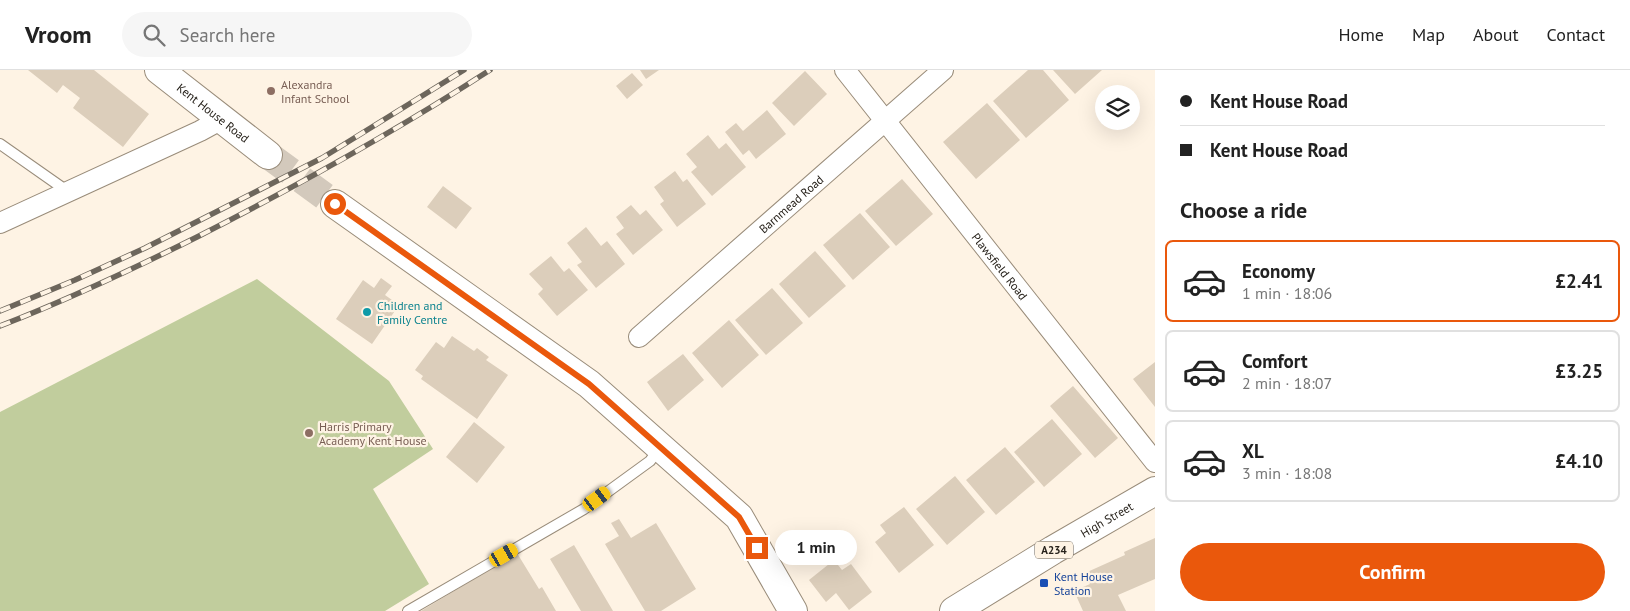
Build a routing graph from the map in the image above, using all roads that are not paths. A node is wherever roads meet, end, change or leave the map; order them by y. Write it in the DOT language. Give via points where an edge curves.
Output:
graph roads {
  1 [pos="158,70"];
  2 [pos="846,70"];
  3 [pos="943,70"];
  4 [pos="222,119"];
  5 [pos="885,120"];
  6 [pos="0,144"];
  7 [pos="268,155"];
  8 [pos="67,192"];
  9 [pos="335,204"];
  10 [pos="0,223"];
  11 [pos="639,337"];
  12 [pos="660,447"];
  13 [pos="1155,462"];
  14 [pos="1155,491"];
  15 [pos="408,611"];
  16 [pos="793,611"];
  17 [pos="954,611"];
  1 -- 4 [label="street, Kent House Road"];
  2 -- 5 [label="street, Plawsfield Road"];
  3 -- 5 [label="street, Barnmead Road"];
  4 -- 7 [label="street, Kent House Road"];
  4 -- 8 [label="street"];
  5 -- 11 [label="street, Barnmead Road"];
  5 -- 13 [label="street, Plawsfield Road"];
  6 -- 8 [label="lane"];
  8 -- 10 [label="street"];
  9 -- 12 [label="street" via="589,384"];
  12 -- 15 [label="lane" via="650,461 584,508"];
  12 -- 16 [label="street" via="739,517"];
  14 -- 17 [label="street, High Street / A234"];
}
